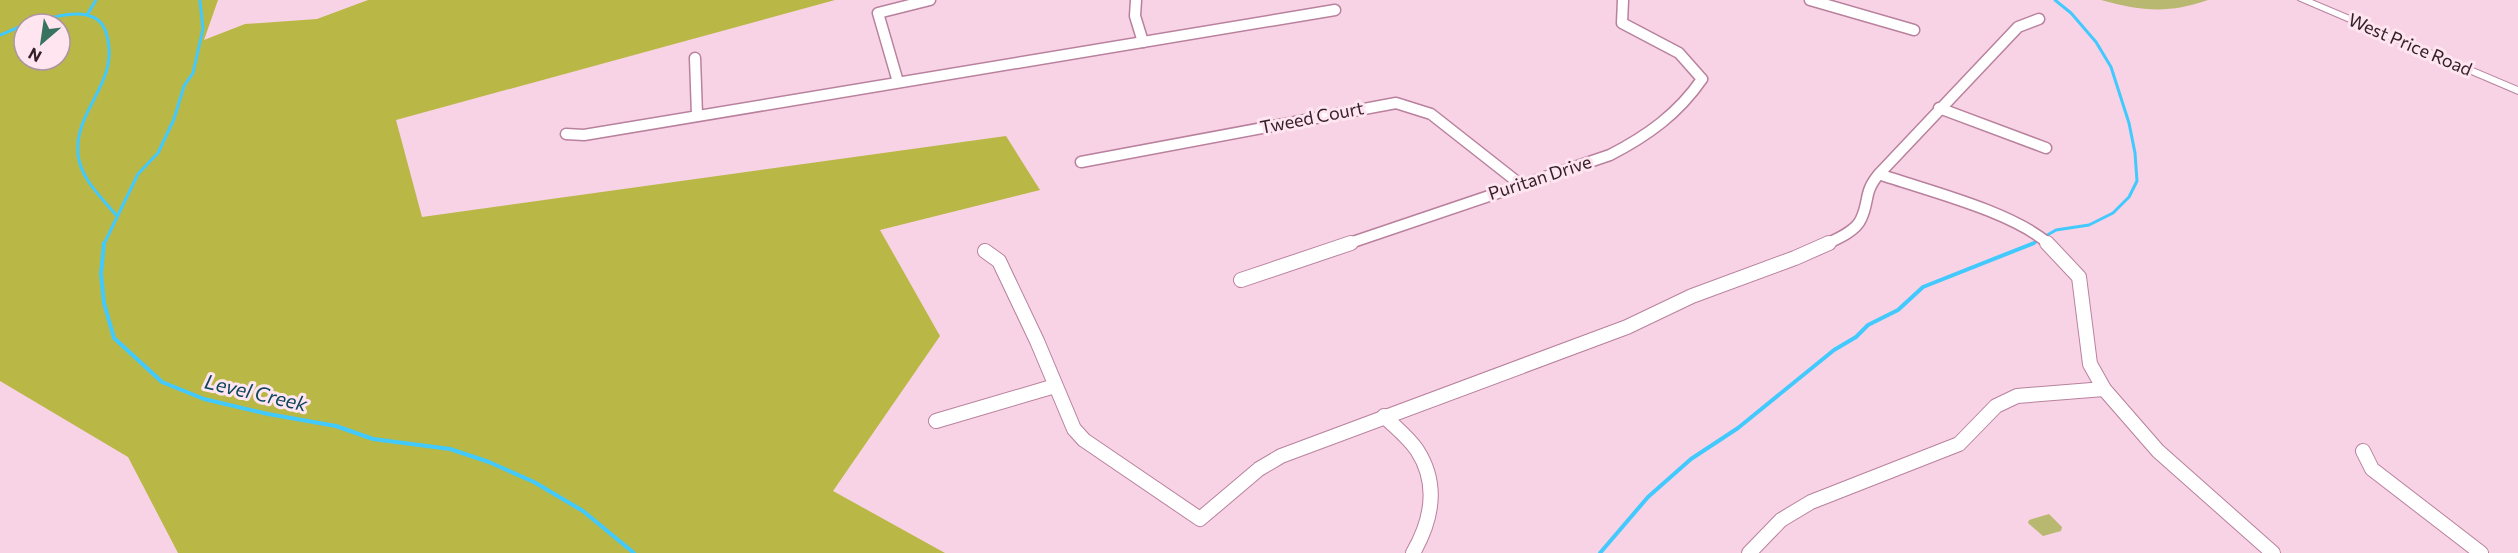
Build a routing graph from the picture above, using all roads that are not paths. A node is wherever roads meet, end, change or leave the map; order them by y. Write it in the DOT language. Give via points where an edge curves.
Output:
graph roads {
  1 [pos="930,0"];
  2 [pos="1136,0"];
  3 [pos="1623,0"];
  4 [pos="1810,0"];
  5 [pos="2302,0"];
  6 [pos="1335,10"];
  7 [pos="2039,19"];
  8 [pos="1914,30"];
  9 [pos="1143,42"];
  10 [pos="695,58"];
  11 [pos="898,82"];
  12 [pos="2518,91"];
  13 [pos="1939,108"];
  14 [pos="697,115"];
  15 [pos="566,134"];
  16 [pos="2046,148"];
  17 [pos="1081,162"];
  18 [pos="1879,174"];
  19 [pos="1520,184"];
  20 [pos="985,251"];
  21 [pos="1241,280"];
  22 [pos="1055,386"];
  23 [pos="2104,389"];
  24 [pos="1384,416"];
  25 [pos="936,421"];
  26 [pos="2363,451"];
  27 [pos="1413,553"];
  28 [pos="1749,553"];
  29 [pos="2272,553"];
  30 [pos="2481,553"];
  1 -- 11 [label="street" via="878,13"];
  2 -- 9 [label="street" via="1136,19"];
  3 -- 19 [label="street, Puritan Drive" via="1622,23 1679,53 1702,79 1691,97 1640,140 1610,155"];
  4 -- 8 [label="street"];
  5 -- 12 [label="street, West Price Road"];
  6 -- 9 [label="street"];
  7 -- 13 [label="street" via="2018,27"];
  9 -- 11 [label="street"];
  10 -- 14 [label="street"];
  11 -- 14 [label="street"];
  13 -- 16 [label="street"];
  13 -- 18 [label="street"];
  14 -- 15 [label="street" via="584,135"];
  17 -- 19 [label="street, Tweed Court" via="1396,103 1431,114"];
  18 -- 23 [label="street" via="2009,219 2037,234 2054,249 2079,277 2090,364"];
  18 -- 24 [label="street" via="1869,186 1861,221 1844,236 1692,296 1627,327"];
  19 -- 21 [label="street, Puritan Drive"];
  20 -- 22 [label="street" via="999,261"];
  22 -- 24 [label="street" via="1069,420 1084,440 1200,519 1259,468"];
  22 -- 25 [label="street"];
  23 -- 28 [label="street" via="2017,396 1996,406 1959,444 1811,502 1780,520"];
  23 -- 29 [label="street" via="2158,451"];
  24 -- 27 [label="street" via="1417,451 1429,476 1429,519 1422,541"];
  26 -- 30 [label="street" via="2372,469"];
}
